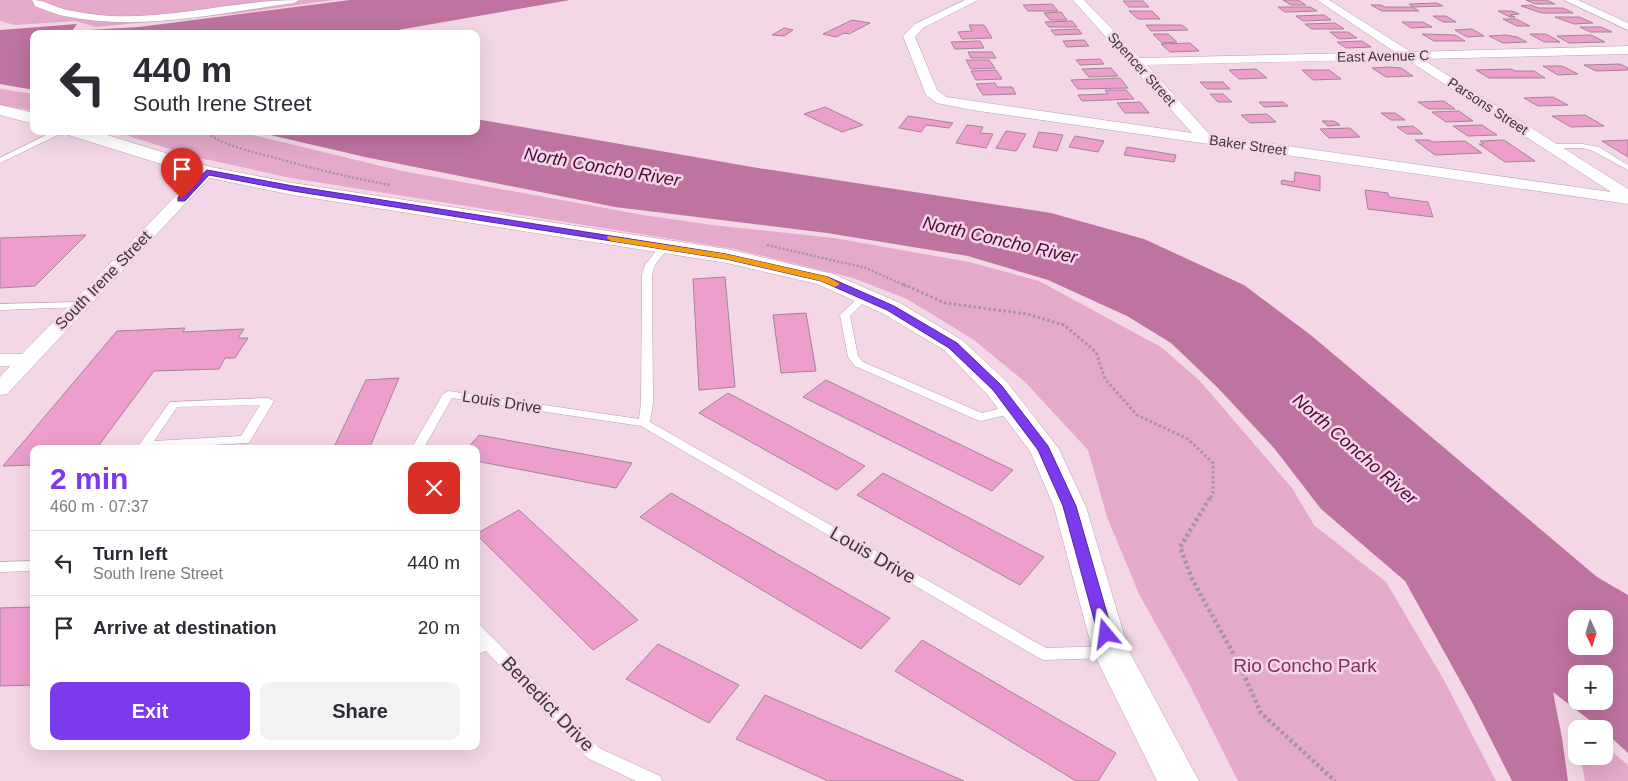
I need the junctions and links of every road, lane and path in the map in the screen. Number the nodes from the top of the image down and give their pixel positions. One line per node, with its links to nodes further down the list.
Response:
1 (37, 0): 2 (street)
2 (294, 0)
3 (973, 0): 15 (street, Baker Street)
4 (1078, 0): 10 (street, Spencer Street)
5 (1322, 0): 9 (street, Parsons Street)
6 (1569, 0): 7 (street)
7 (1628, 27)
8 (1628, 50): 9 (street, East Avenue C)
9 (1407, 55): 10 (street, East Avenue C); 16 (street, Parsons Street)
10 (1137, 62): 15 (street, Spencer Street)
11 (0, 110): 12 (street)
12 (30, 118)
13 (50, 135): 17 (lane)
14 (87, 135): 19 (street)
15 (1205, 139): 20 (street, Baker Street)
16 (1550, 146): 18 (lane); 20 (street, Parsons Street)
17 (0, 161)
18 (1628, 168)
19 (207, 172): 21 (street); 23 (street, South Irene Street)
20 (1628, 197)
21 (664, 246): 22 (street); 29 (lane)
22 (864, 297): 28 (street); 28 (lane)
23 (79, 305): 24 (lane); 26 (street, South Irene Street)
24 (0, 307)
25 (0, 360): 26 (street)
26 (27, 360): 27 (street, South Irene Street)
27 (0, 389)
28 (1014, 409): 36 (street)
29 (644, 423): 32 (lane, Louis Drive); 36 (lane, Louis Drive)
30 (144, 445): 31 (lane)
31 (172, 445)
32 (419, 445)
33 (30, 566): 34 (lane)
34 (0, 567)
35 (482, 646): 37 (lane, Benedict Drive)
36 (1111, 652): 38 (street)
37 (654, 781)
38 (1178, 781)

